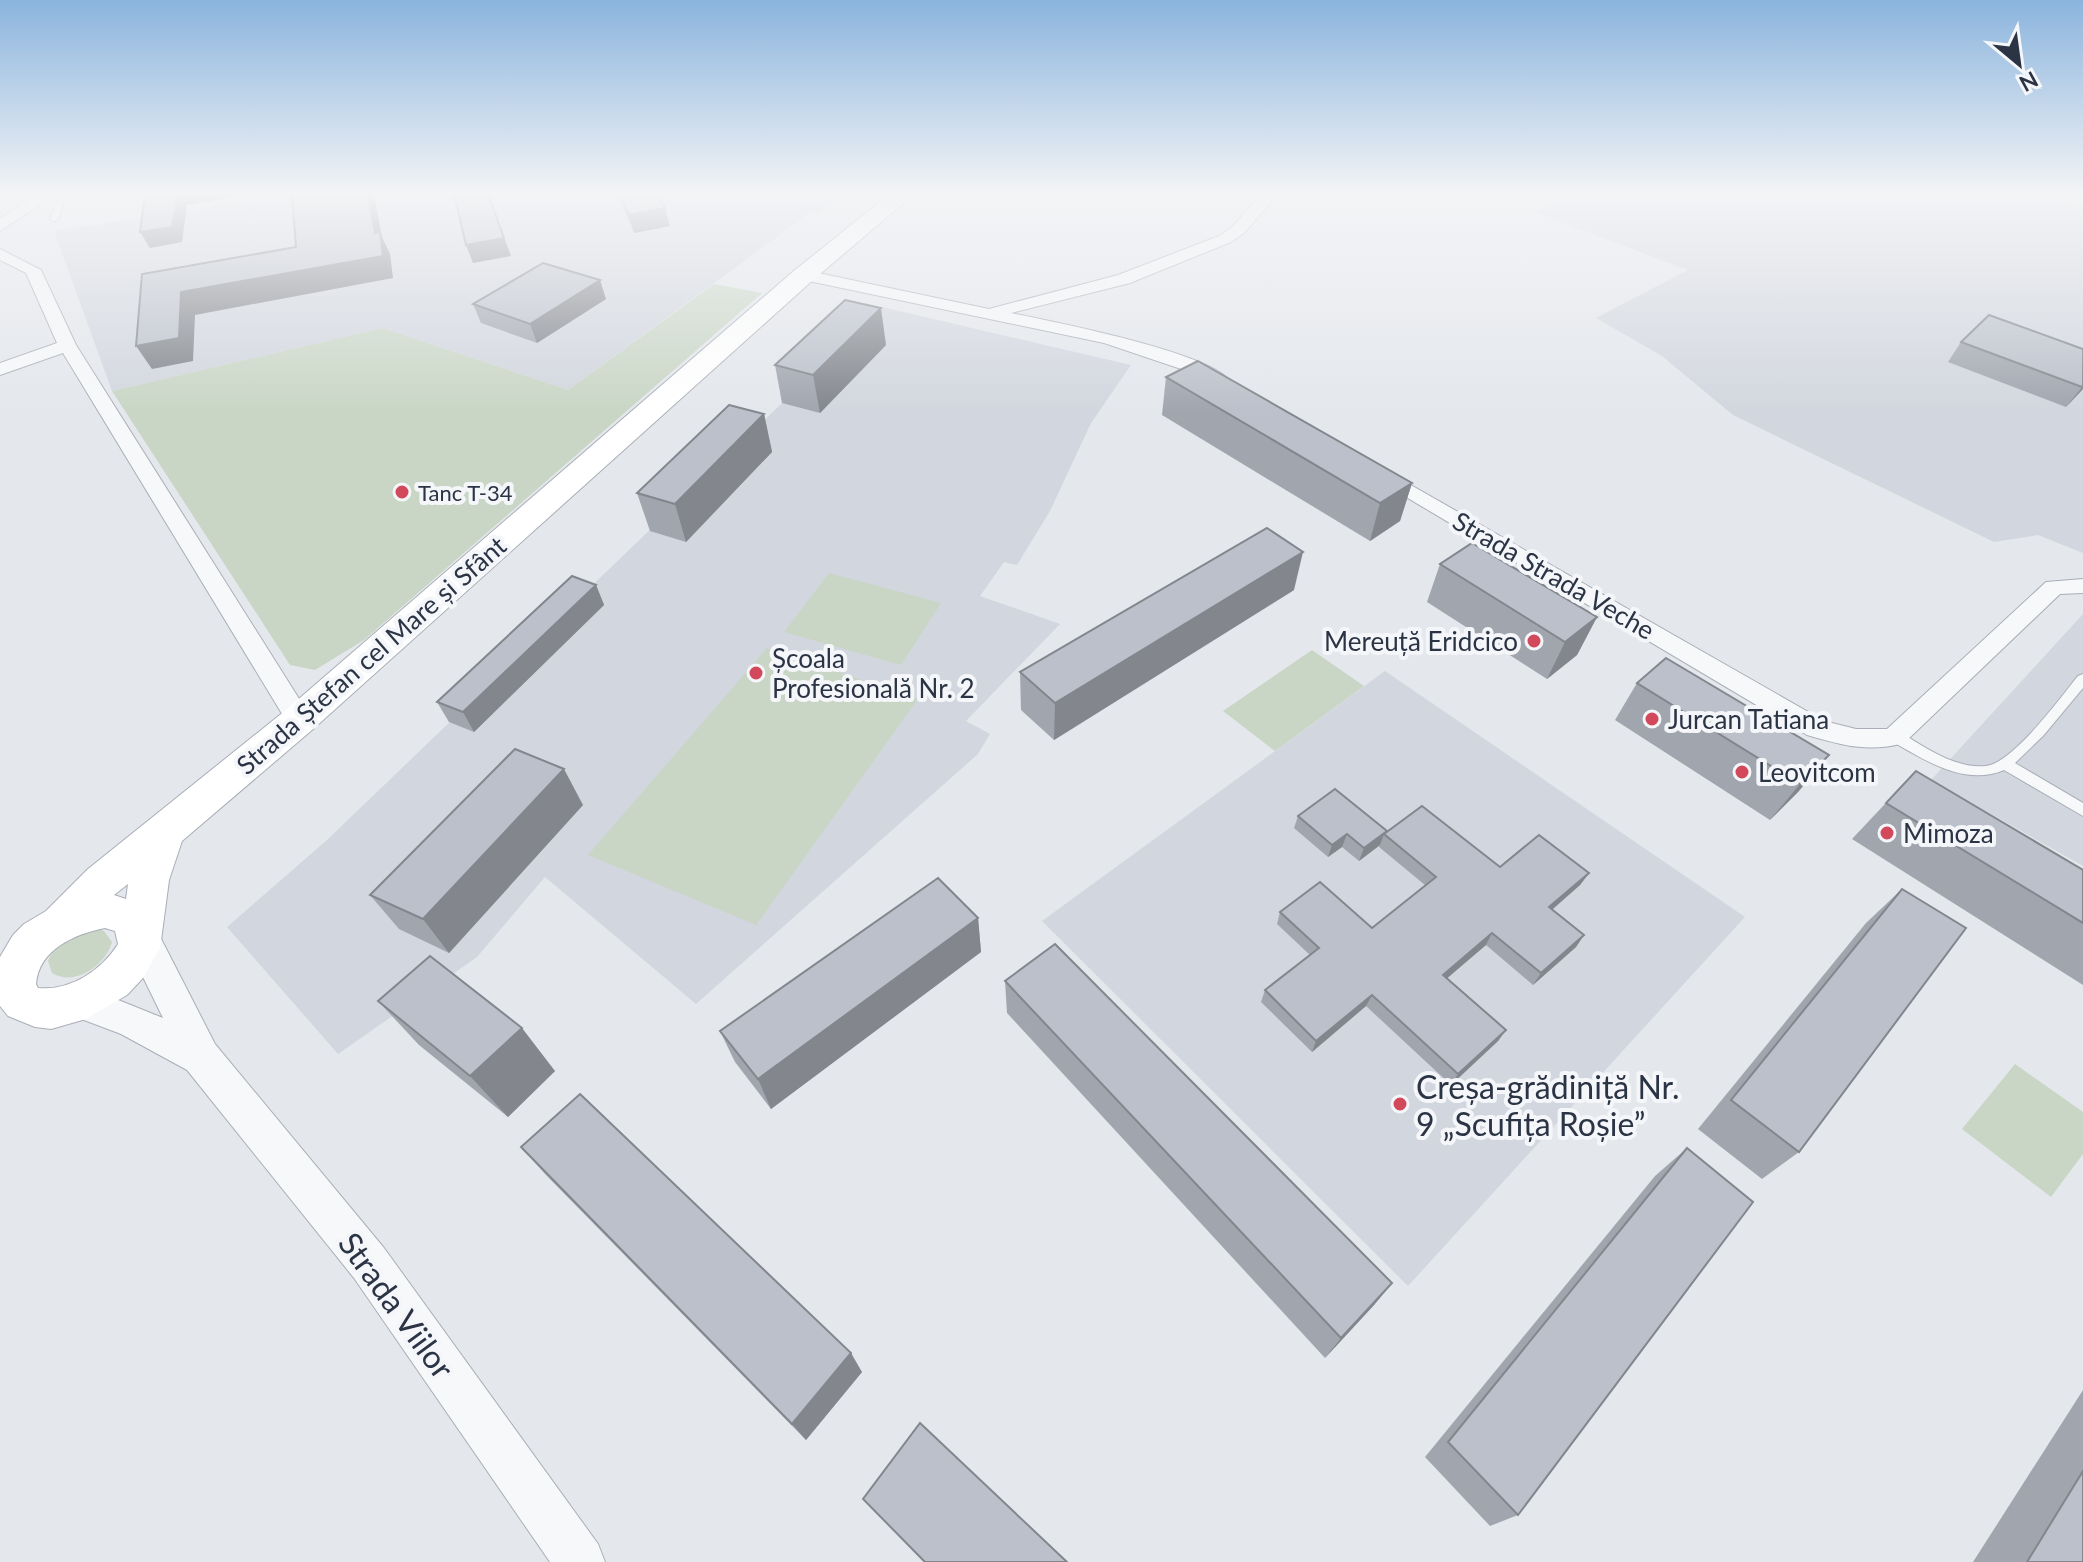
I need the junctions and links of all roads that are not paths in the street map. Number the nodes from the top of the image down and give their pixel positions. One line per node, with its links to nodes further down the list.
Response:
1 (27, 267): 6 (street)
2 (814, 267): 4 (main road, Strada Ștefan cel Mare și Sfânt)
3 (1155, 267): 5 (street)
4 (804, 275): 5 (street); 12 (main road, Strada Ștefan cel Mare și Sfânt)
5 (984, 313): 8 (street)
6 (67, 345): 7 (street); 12 (street)
7 (0, 369)
8 (1245, 394)
9 (1368, 466): 13 (street, Strada Strada Veche)
10 (2083, 586): 13 (street)
11 (2083, 679): 14 (lane)
12 (299, 720): 16 (main road, Strada Ștefan cel Mare și Sfânt)
13 (1895, 736): 14 (lane)
14 (2005, 764): 15 (lane)
15 (2083, 810)
16 (165, 832): 17 (main road, Strada Ștefan cel Mare și Sfânt); 18 (main road)
17 (61, 922): 18 (main road); 19 (main road)
18 (141, 936): 20 (main road); 22 (street)
19 (11, 963): 21 (main road)
20 (81, 1002): 21 (main road); 22 (street)
21 (17, 1015)
22 (201, 1057): 23 (street, Strada Viilor)
23 (580, 1562)

